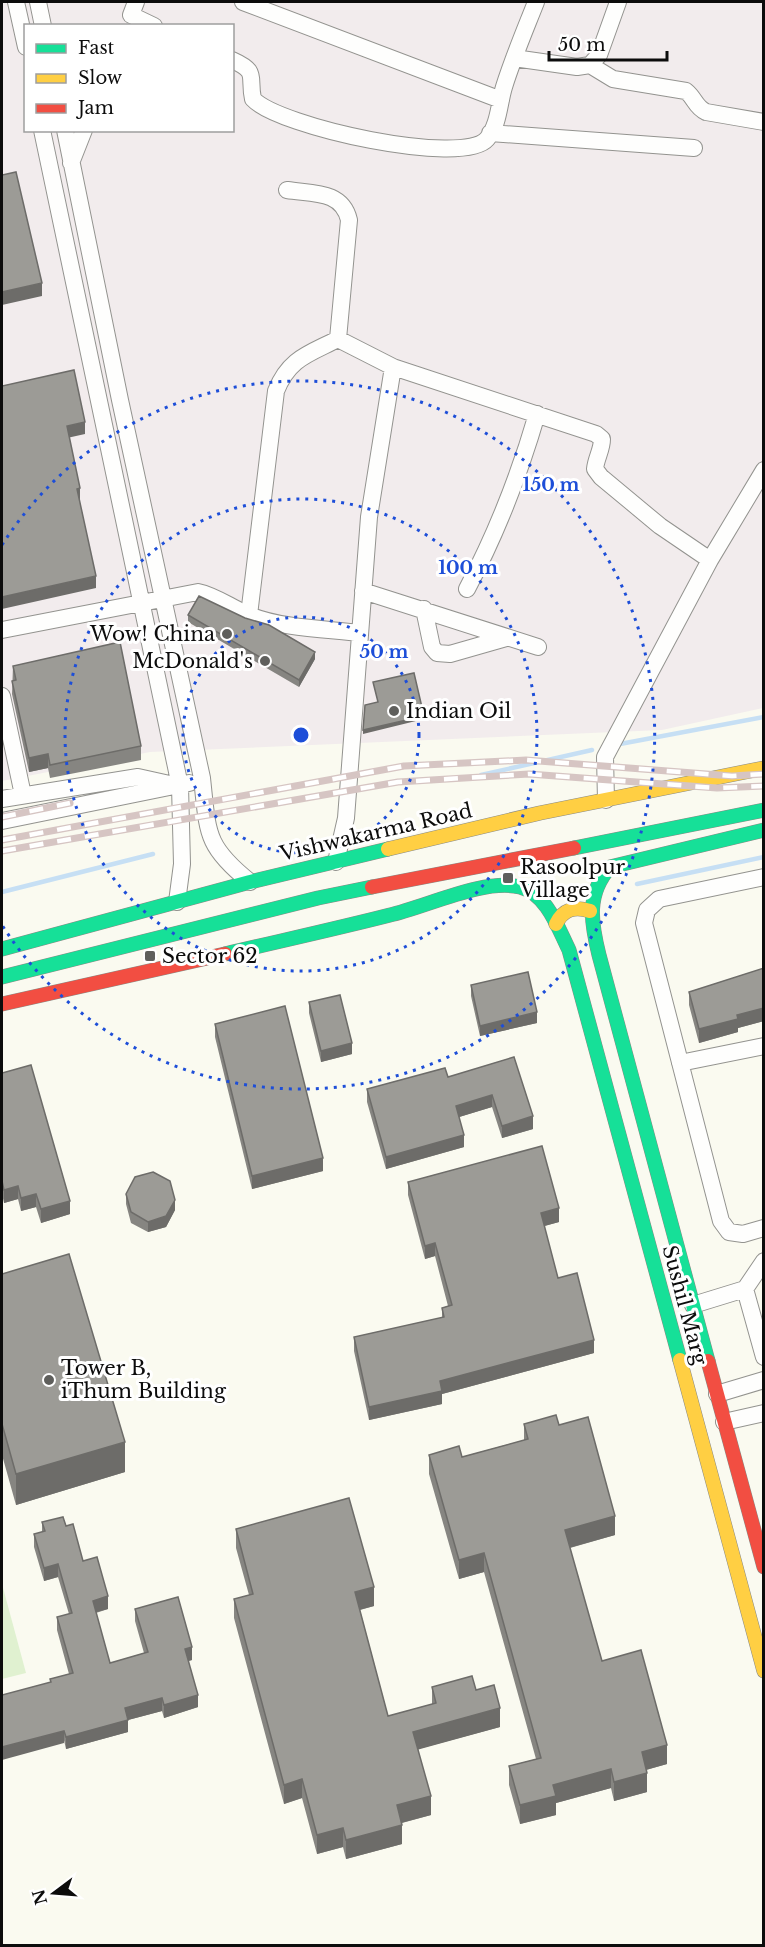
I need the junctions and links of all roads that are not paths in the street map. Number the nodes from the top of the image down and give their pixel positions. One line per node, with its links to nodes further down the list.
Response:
1 (16, 2): 9 (street)
2 (38, 2): 7 (street)
3 (243, 2): 13 (street)
4 (536, 2): 10 (street)
5 (618, 2): 12 (street)
6 (132, 14): 8 (street)
7 (43, 24)
8 (150, 24)
9 (24, 38)
10 (514, 58): 12 (street); 13 (street)
11 (234, 61): 18 (street)
12 (590, 65): 14 (street)
13 (501, 100): 18 (street)
14 (764, 122)
15 (42, 132): 21 (street)
16 (65, 132): 20 (street)
17 (83, 132): 20 (street)
18 (490, 133): 19 (street)
19 (694, 148)
20 (71, 163): 21 (street); 30 (street)
21 (50, 167): 31 (street)
22 (286, 190): 23 (street)
23 (339, 339): 24 (street); 33 (street)
24 (393, 367): 25 (street); 29 (street)
25 (537, 414): 27 (street); 28 (street)
26 (764, 470): 27 (street)
27 (710, 560): 44 (street)
28 (467, 589)
29 (363, 591): 32 (street); 35 (street)
30 (163, 598): 31 (street); 33 (street); 40 (street)
31 (142, 603): 34 (street); 41 (street)
32 (424, 609): 36 (street); 36 (street)
33 (249, 615): 35 (street)
34 (2, 630)
35 (360, 633): 48 (street)
36 (506, 638): 37 (street)
37 (538, 647)
38 (2, 696): 42 (street)
39 (764, 768): 44 (street, Vishwakarma Road)
40 (202, 778): 41 (street); 51 (street)
41 (180, 786): 42 (street); 46 (street); 53 (street)
42 (23, 795): 43 (street)
43 (2, 799)
44 (606, 800): 48 (street, Vishwakarma Road)
45 (764, 810): 49 (street)
46 (2, 821)
47 (764, 831): 55 (street)
48 (336, 862): 51 (street, Vishwakarma Road)
49 (476, 867): 52 (street, Sushil Marg); 54 (street)
50 (764, 877): 63 (street)
51 (250, 882): 53 (street, Vishwakarma Road)
52 (507, 885): 54 (street); 56 (street, Sushil Marg)
53 (177, 902): 57 (street, Vishwakarma Road)
54 (338, 911): 59 (street); 61 (street)
55 (590, 911): 56 (street); 67 (street, Sushil Marg)
56 (556, 924): 74 (street, Sushil Marg)
57 (5, 950)
58 (2, 965): 59 (street)
59 (18, 973): 60 (street)
60 (2, 977)
61 (2, 1004)
62 (764, 1046): 63 (street)
63 (680, 1063): 64 (street)
64 (764, 1228)
65 (764, 1261): 66 (street)
66 (745, 1289): 67 (street); 68 (street)
67 (693, 1305): 70 (street, Sushil Marg)
68 (764, 1357)
69 (764, 1380): 70 (street)
70 (717, 1394): 72 (street, Sushil Marg)
71 (764, 1413): 72 (street)
72 (724, 1422): 73 (street, Sushil Marg)
73 (764, 1567)
74 (764, 1671)

